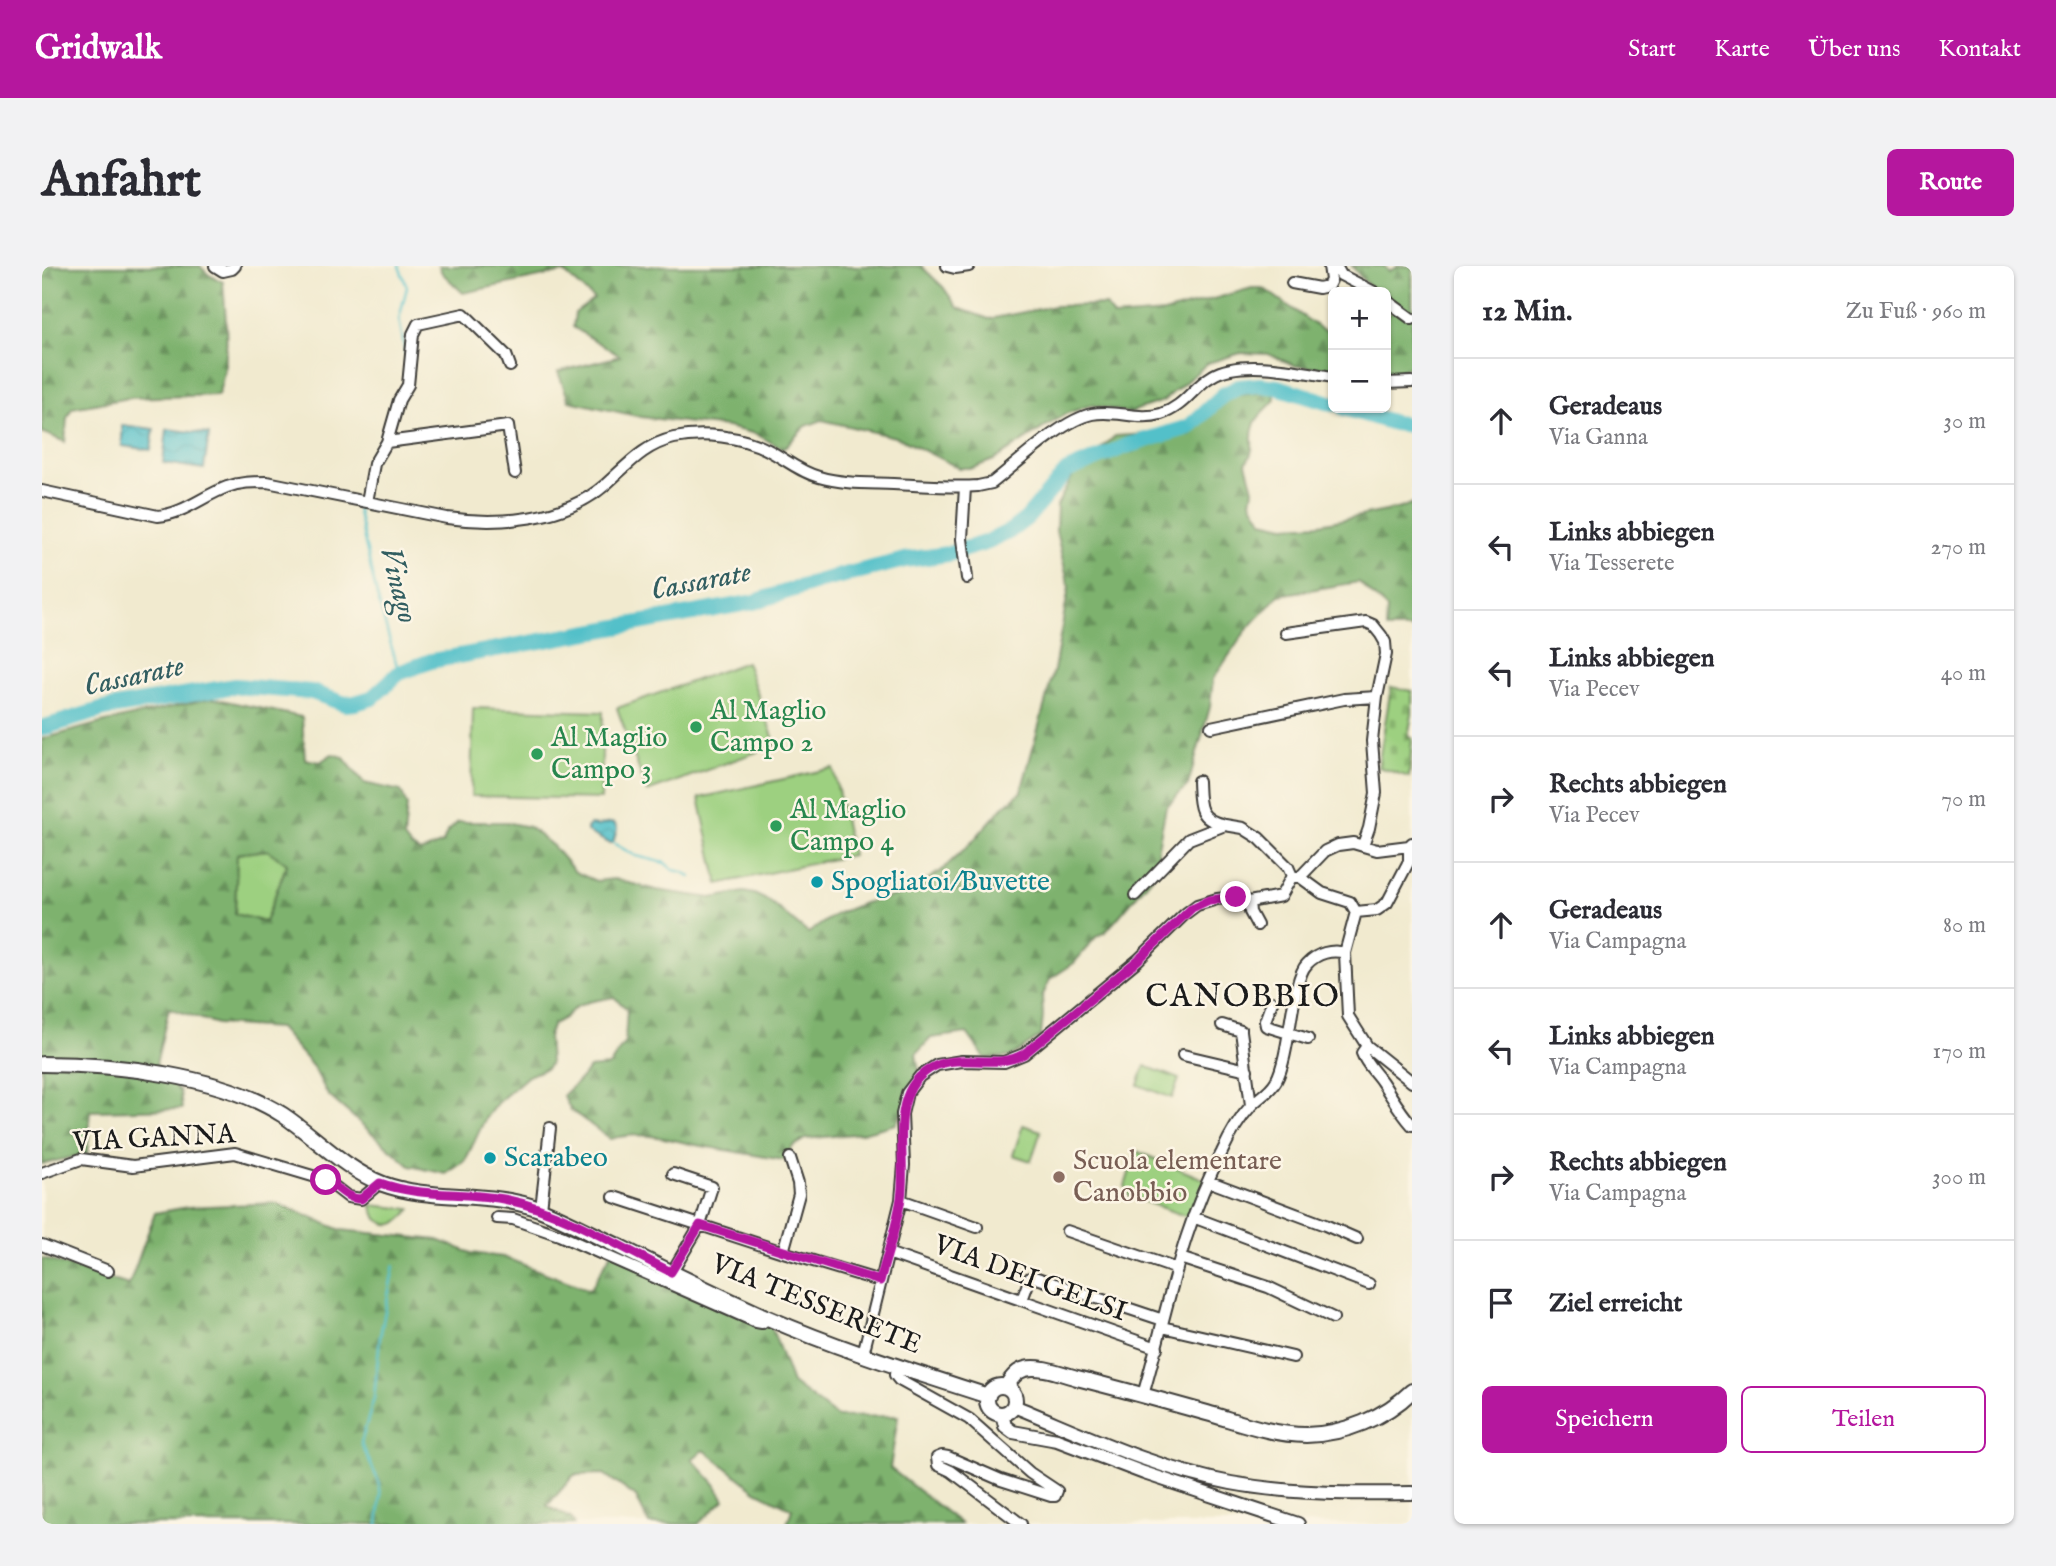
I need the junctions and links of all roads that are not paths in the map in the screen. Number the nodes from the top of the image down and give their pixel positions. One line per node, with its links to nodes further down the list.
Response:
1 (215, 266): 2 (street)
2 (235, 266)
3 (947, 266): 4 (street)
4 (969, 266)
5 (1329, 266): 7 (street)
6 (1336, 266): 8 (street)
7 (1292, 284)
8 (1364, 287)
9 (1391, 304): 10 (street)
10 (1412, 319)
11 (510, 366): 15 (street)
12 (1328, 376): 17 (street)
13 (1412, 382): 14 (street)
14 (1391, 383)
15 (387, 442): 16 (street); 19 (street)
16 (515, 473)
17 (965, 487): 19 (street); 20 (street)
18 (42, 491): 19 (street)
19 (363, 501)
20 (967, 578)
21 (1286, 633): 22 (street)
22 (1377, 697): 23 (street); 26 (street)
23 (1211, 727)
24 (1198, 781): 25 (street)
25 (1226, 824): 28 (street); 29 (street)
26 (1358, 844): 27 (street); 28 (street)
27 (1410, 844): 31 (street)
28 (1296, 877): 30 (street); 31 (street)
29 (1135, 895)
30 (1249, 902): 32 (street); 52 (street)
31 (1356, 912): 33 (street)
32 (1257, 925)
33 (1345, 951): 36 (street); 38 (street)
34 (1272, 1002): 36 (street)
35 (1222, 1025): 41 (street)
36 (1289, 1033): 37 (street); 43 (street)
37 (1308, 1039)
38 (1367, 1046): 42 (street); 44 (street)
39 (1183, 1055): 41 (street)
40 (42, 1064): 50 (main road, VIA TESSERETE)
41 (1247, 1070): 43 (street)
42 (1412, 1082)
43 (1251, 1105): 49 (street)
44 (1412, 1125)
45 (550, 1128): 53 (street)
46 (790, 1158): 61 (street)
47 (42, 1172): 50 (street, VIA GANNA)
48 (673, 1174): 56 (street)
49 (1208, 1181): 54 (street); 59 (street)
50 (380, 1183): 53 (main road, VIA TESSERETE)
51 (614, 1197): 56 (street)
52 (901, 1200): 57 (street); 62 (street)
53 (541, 1209): 66 (main road, VIA TESSERETE)
54 (1193, 1217): 63 (street); 68 (street)
55 (496, 1218): 70 (street)
56 (700, 1225): 61 (street); 66 (street)
57 (977, 1227)
58 (1067, 1231): 64 (street)
59 (1357, 1239)
60 (42, 1245): 65 (street)
61 (783, 1252): 67 (street)
62 (888, 1253): 67 (street); 69 (street, VIA DEI GELSI)
63 (1180, 1258): 64 (street); 71 (street)
64 (1177, 1269): 72 (street)
65 (108, 1271)
66 (671, 1272): 70 (main road, VIA TESSERETE)
67 (880, 1281): 74 (street)
68 (1369, 1284)
69 (1022, 1300): 72 (street); 73 (street, VIA DEI GELSI)
70 (768, 1318): 74 (main road, VIA TESSERETE)
71 (1333, 1318)
72 (1162, 1323): 73 (street); 75 (street)
73 (1157, 1348): 79 (street)
74 (863, 1354): 76 (main road, VIA TESSERETE)
75 (1293, 1357)
76 (896, 1365): 80 (main road, VIA TESSERETE); 83 (street)
77 (1006, 1387): 79 (main road); 80 (main road); 81 (main road)
78 (1412, 1391): 79 (main road)
79 (1143, 1395)
80 (988, 1396): 81 (main road)
81 (1008, 1410): 82 (street); 84 (street)
82 (1412, 1493)
83 (1021, 1524)
84 (1298, 1524)

